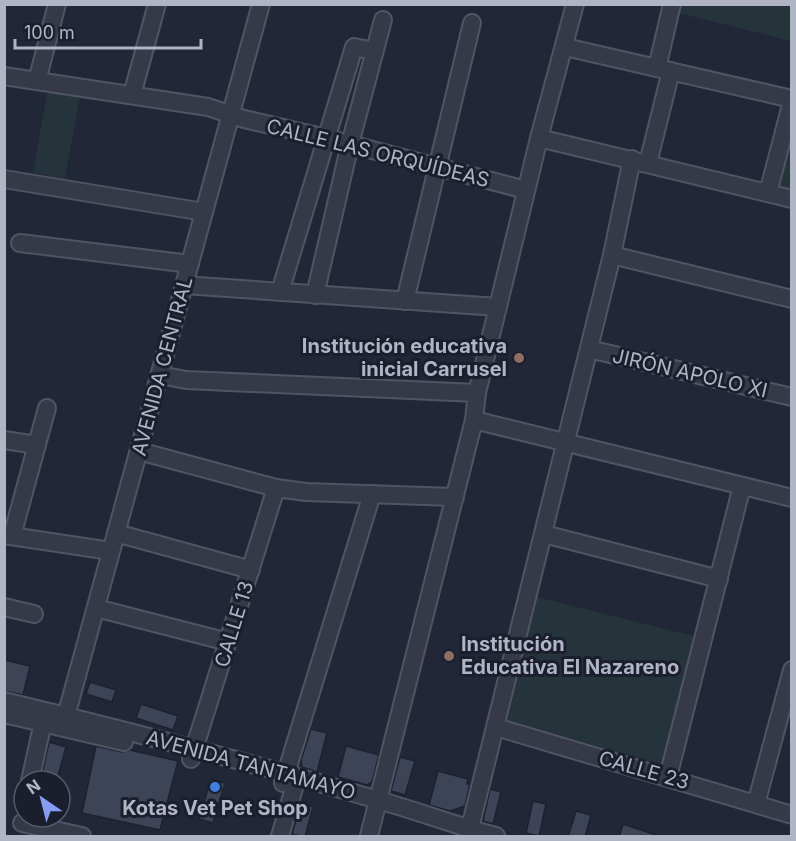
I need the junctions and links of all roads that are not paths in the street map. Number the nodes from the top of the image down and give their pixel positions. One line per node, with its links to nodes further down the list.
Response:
1 (57, 4): 12 (street)
2 (157, 4): 13 (street)
3 (261, 4): 15 (street, AVENIDA CENTRAL)
4 (575, 4): 8 (street)
5 (672, 4): 10 (street)
6 (383, 20): 9 (street)
7 (472, 23): 20 (street)
8 (565, 47): 10 (street); 17 (street)
9 (374, 51): 16 (street); 18 (street)
10 (664, 70): 14 (street); 19 (street)
11 (4, 76): 12 (street, CALLE LAS ORQUÍDEAS)
12 (37, 81): 13 (street, CALLE LAS ORQUÍDEAS)
13 (132, 95): 15 (street, CALLE LAS ORQUÍDEAS)
14 (792, 100): 23 (street)
15 (231, 114): 16 (street, CALLE LAS ORQUÍDEAS); 25 (street, AVENIDA CENTRAL)
16 (326, 138): 18 (street, CALLE LAS ORQUÍDEAS); 30 (street)
17 (539, 138): 19 (street); 22 (street)
18 (350, 144): 20 (street, CALLE LAS ORQUÍDEAS); 31 (street)
19 (640, 161): 23 (street); 27 (street)
20 (438, 168): 22 (street, CALLE LAS ORQUÍDEAS); 33 (street)
21 (4, 178): 25 (street)
22 (526, 190): 34 (street)
23 (768, 193): 24 (street)
24 (792, 198)
25 (204, 212): 28 (street, AVENIDA CENTRAL)
26 (20, 243): 28 (street)
27 (612, 255): 32 (street); 35 (street)
28 (190, 264): 29 (street, AVENIDA CENTRAL)
29 (184, 285): 30 (street); 36 (street, AVENIDA CENTRAL)
30 (280, 292): 31 (street)
31 (315, 295): 33 (street)
32 (792, 299)
33 (405, 301): 34 (street)
34 (498, 308): 37 (street)
35 (589, 349): 38 (street, JIRÓN APOLO XI); 42 (street)
36 (160, 375): 37 (street); 44 (street, AVENIDA CENTRAL)
37 (477, 393): 40 (street)
38 (792, 397)
39 (46, 408): 43 (street)
40 (474, 420): 42 (street); 48 (street)
41 (4, 440): 43 (street)
42 (566, 442): 45 (street); 51 (street)
43 (37, 445): 52 (street)
44 (139, 451): 46 (street); 50 (street, AVENIDA CENTRAL)
45 (742, 486): 49 (street); 55 (street)
46 (276, 488): 47 (street); 54 (street, CALLE 13)
47 (372, 494): 48 (street); 69 (street)
48 (455, 497): 71 (street)
49 (792, 498)
50 (116, 533): 53 (street, AVENIDA CENTRAL); 54 (street)
51 (544, 534): 55 (street); 65 (street)
52 (8, 536): 53 (street)
53 (111, 551): 57 (street, AVENIDA CENTRAL)
54 (251, 570): 59 (street, CALLE 13)
55 (719, 579): 68 (street)
56 (4, 607): 58 (street)
57 (96, 608): 59 (street); 63 (street, AVENIDA CENTRAL)
58 (34, 614)
59 (228, 642): 66 (street, CALLE 13)
60 (792, 670): 70 (street)
61 (4, 701): 63 (street, AVENIDA TANTAMAYO)
62 (4, 714): 64 (street, AVENIDA TANTAMAYO)
63 (65, 721): 64 (street, AVENIDA TANTAMAYO); 66 (street, AVENIDA TANTAMAYO)
64 (43, 722): 67 (street)
65 (496, 727): 68 (street, CALLE 23); 74 (street)
66 (193, 754): 69 (street, AVENIDA TANTAMAYO)
67 (33, 769)
68 (668, 777): 70 (street, CALLE 23)
69 (290, 780): 71 (street, AVENIDA TANTAMAYO); 76 (street)
70 (756, 804): 72 (street, CALLE 23)
71 (378, 805): 74 (street, AVENIDA TANTAMAYO); 77 (street)
72 (792, 815)
73 (44, 829): 75 (street)
74 (466, 834): 78 (street, AVENIDA TANTAMAYO)
75 (82, 837)
76 (280, 837)
77 (369, 837)
78 (496, 837)

